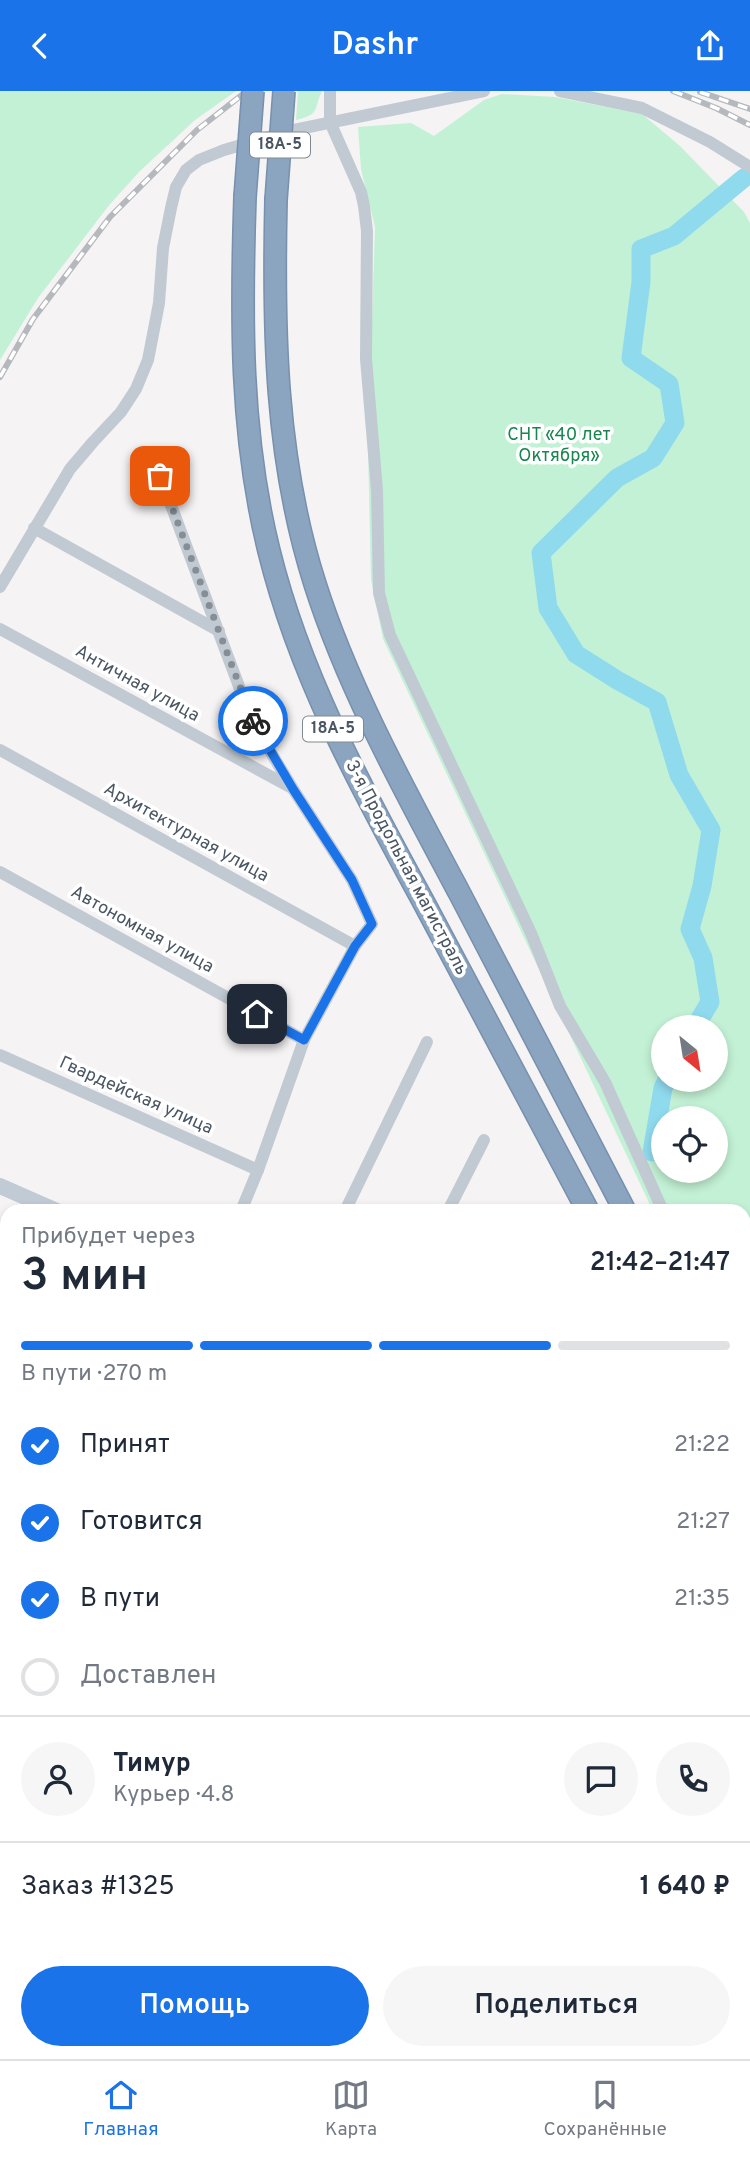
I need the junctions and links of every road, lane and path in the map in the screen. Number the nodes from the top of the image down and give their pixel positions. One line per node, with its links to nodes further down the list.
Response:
1 (253, 91): 27 (highway, 3-я Продольная магистраль / 18А-5, bridge)
2 (284, 91): 28 (highway, 3-я Продольная магистраль / 18А-5, bridge)
3 (330, 91): 6 (street)
4 (484, 91): 6 (street)
5 (560, 91): 7 (street)
6 (330, 122): 9 (street); 29 (street)
7 (750, 167)
8 (160, 476): 12 (street)
9 (34, 528): 10 (street); 12 (street)
10 (0, 587)
11 (0, 629): 14 (street, Античная улица)
12 (219, 631): 14 (street)
13 (0, 750): 16 (street, Архитектурная улица)
14 (293, 789): 16 (street)
15 (0, 871): 17 (street, Автономная улица)
16 (355, 946): 17 (street)
17 (304, 1040): 21 (street)
18 (427, 1041): 25 (street)
19 (0, 1055): 21 (street, Гвардейская улица)
20 (484, 1140): 26 (street)
21 (258, 1170): 24 (street)
22 (0, 1186): 23 (main road)
23 (39, 1204)
24 (244, 1204)
25 (348, 1204)
26 (452, 1204)
27 (584, 1204)
28 (621, 1204)
29 (660, 1204)

